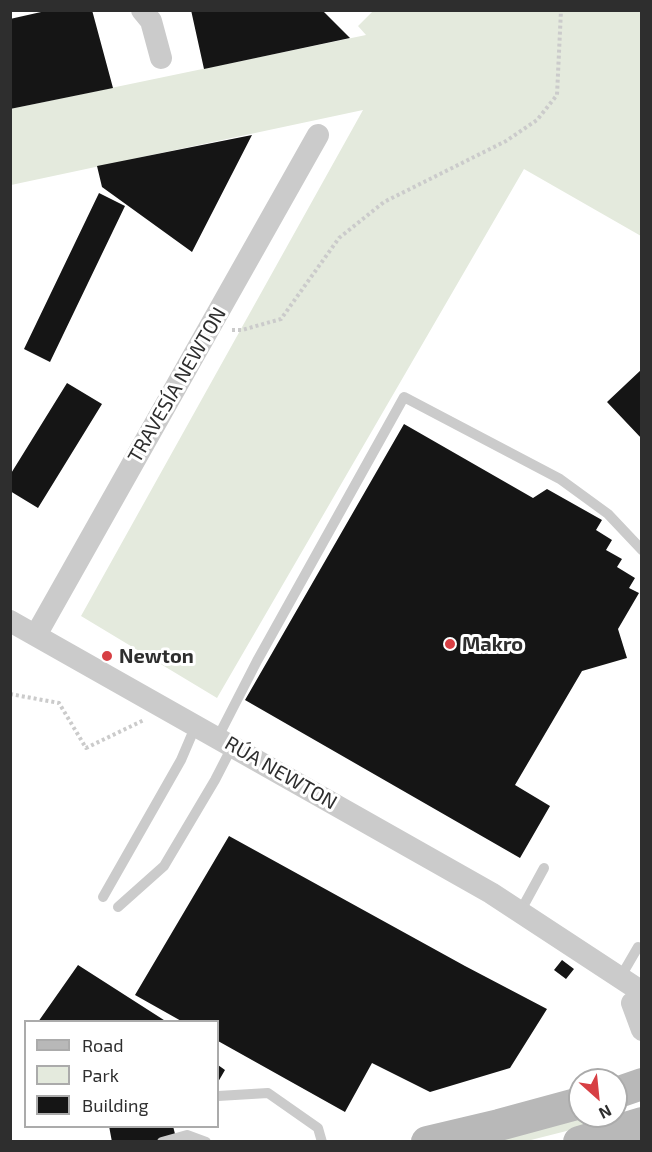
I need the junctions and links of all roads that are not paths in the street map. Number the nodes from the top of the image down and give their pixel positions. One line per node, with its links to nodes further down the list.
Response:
1 (142, 10): 2 (street)
2 (161, 58)
3 (318, 135): 6 (street, TRAVESÍA NEWTON)
4 (642, 550): 8 (lane)
5 (10, 621): 6 (street, RÚA NEWTON)
6 (36, 635): 7 (street, RÚA NEWTON)
7 (196, 725): 8 (street, RÚA NEWTON); 10 (lane)
8 (225, 741): 11 (lane); 12 (street, RÚA NEWTON)
9 (544, 868): 12 (lane)
10 (103, 897)
11 (118, 907)
12 (520, 912): 13 (street, RÚA NEWTON)
13 (548, 932): 15 (street, RÚA NEWTON); 16 (street, RÚA NEWTON)
14 (638, 947): 15 (lane)
15 (620, 978): 16 (street, RÚA NEWTON)
16 (638, 1002): 17 (street, RÚA NEWTON)
17 (642, 1030)
18 (219, 1096): 23 (lane)
19 (568, 1106): 24 (main road)
20 (642, 1124): 25 (main road)
21 (162, 1142): 22 (lane)
22 (206, 1142)
23 (321, 1142)
24 (427, 1142)
25 (579, 1142)

